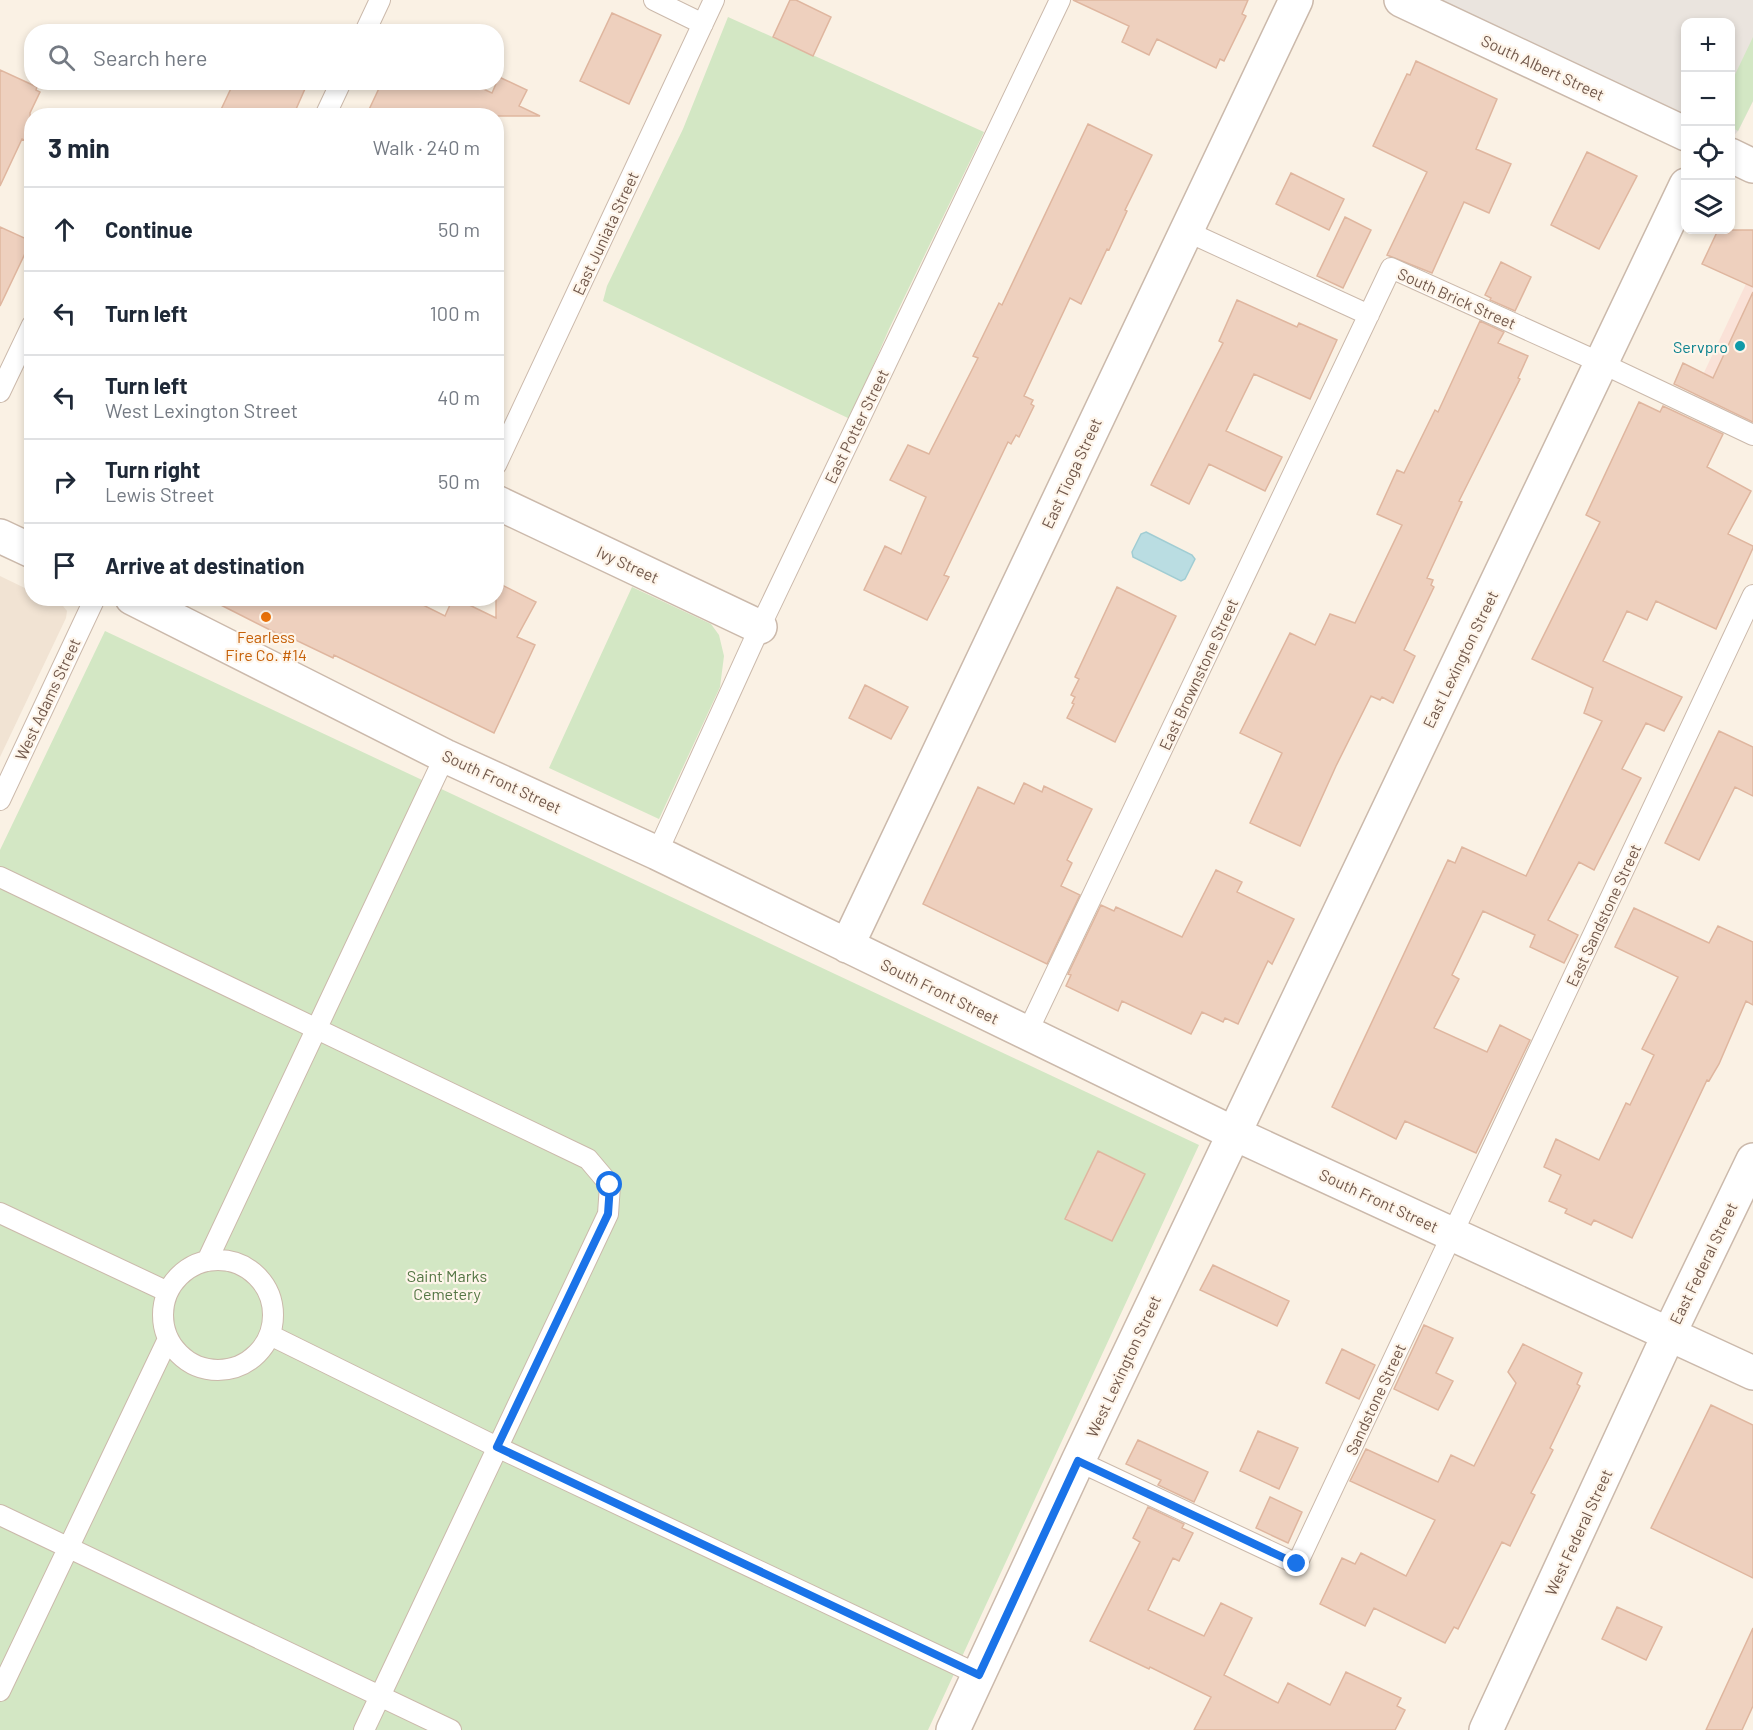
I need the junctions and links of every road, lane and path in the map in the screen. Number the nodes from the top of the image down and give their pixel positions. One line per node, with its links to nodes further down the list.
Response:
1 (380, 0): 7 (lane)
2 (654, 0): 8 (lane)
3 (714, 0): 8 (lane, East Juniata Street)
4 (1060, 0): 28 (lane, East Potter Street)
5 (1296, 0): 15 (street, East Tioga Street)
6 (1401, 0): 11 (street, South Albert Street)
7 (369, 24)
8 (703, 24): 21 (lane, East Juniata Street)
9 (337, 90): 10 (lane)
10 (329, 108)
11 (1681, 132)
12 (1735, 157): 13 (street)
13 (1753, 166)
14 (1681, 195): 18 (street, East Lexington Street)
15 (1186, 231): 16 (lane); 33 (street, East Tioga Street)
16 (1369, 315): 18 (lane, South Brick Street); 35 (lane, East Brownstone Street)
17 (24, 342): 19 (lane)
18 (1601, 363): 20 (lane, South Brick Street); 36 (street, East Lexington Street)
19 (0, 392)
20 (1753, 435)
21 (504, 448)
22 (504, 506): 28 (street, Ivy Street)
23 (0, 536): 24 (street)
24 (24, 547)
25 (1753, 595): 39 (lane, East Sandstone Street)
26 (90, 606): 30 (lane, West Adams Street)
27 (148, 606): 29 (street, South Front Street)
28 (760, 627): 31 (lane, East Potter Street)
29 (445, 756): 31 (street, South Front Street); 34 (lane)
30 (0, 800)
31 (657, 853): 33 (street, South Front Street)
32 (0, 877): 34 (lane)
33 (848, 946): 35 (street, South Front Street)
34 (317, 1030): 40 (lane); 46 (lane)
35 (1027, 1033): 36 (street, South Front Street)
36 (1233, 1133): 39 (street, South Front Street); 47 (street, West Lexington Street)
37 (1753, 1160): 42 (street, East Federal Street)
38 (0, 1213): 41 (lane)
39 (1453, 1234): 42 (street, South Front Street); 47 (lane, Sandstone Street)
40 (207, 1261): 41 (lane); 43 (lane)
41 (168, 1292): 44 (lane)
42 (1669, 1334): 45 (street, South Front Street); 56 (street, West Federal Street)
43 (270, 1335): 44 (lane); 46 (lane)
44 (168, 1339): 49 (lane)
45 (1753, 1373)
46 (497, 1447): 50 (lane); 52 (lane)
47 (1078, 1461): 50 (street, West Lexington Street)
48 (0, 1515): 49 (lane)
49 (69, 1548): 51 (lane); 52 (lane)
50 (979, 1675): 55 (street, West Lexington Street)
51 (0, 1692)
52 (380, 1696): 53 (lane); 54 (lane)
53 (364, 1730)
54 (451, 1730)
55 (953, 1730)
56 (1486, 1730)

